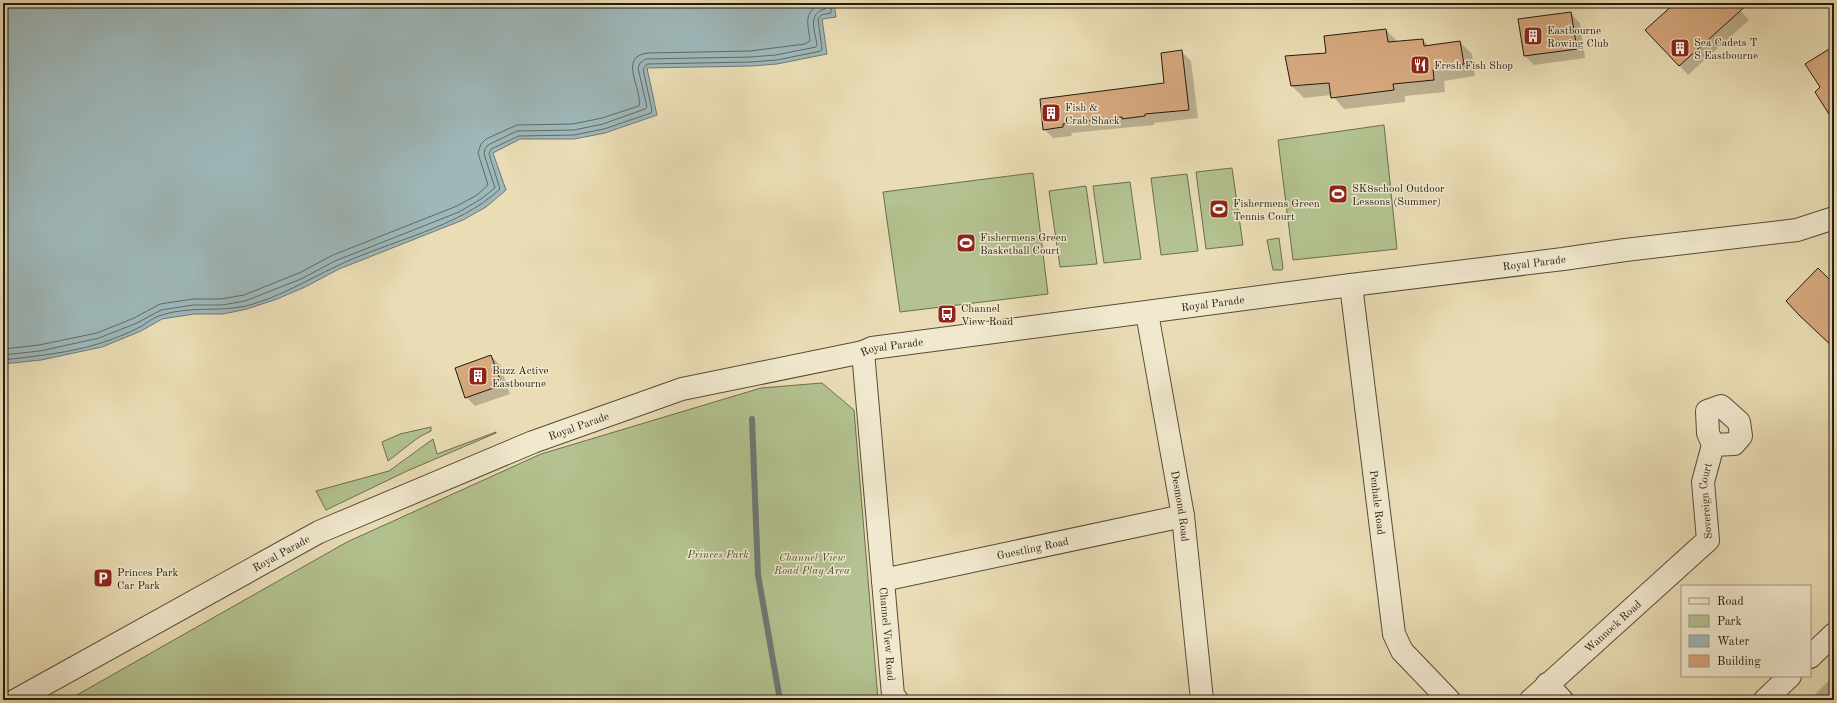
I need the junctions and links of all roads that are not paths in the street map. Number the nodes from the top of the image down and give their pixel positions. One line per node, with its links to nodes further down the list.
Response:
1 (1831, 224): 2 (street, Royal Parade)
2 (1351, 285): 3 (street, Royal Parade); 16 (street, Penhale Road)
3 (1147, 313): 4 (street, Royal Parade); 6 (street, Desmond Road)
4 (862, 352): 8 (street, Channel View Road); 13 (street, Royal Parade)
5 (1713, 445): 7 (street, Sovereign Court)
6 (1183, 516): 8 (street, Guestling Road); 15 (street, Desmond Road)
7 (1694, 552): 12 (street, Wannock Road)
8 (883, 580): 14 (street, Channel View Road)
9 (1834, 634): 10 (street)
10 (1811, 656)
11 (1789, 677): 19 (street)
12 (1547, 684): 17 (street, Wannock Road); 18 (street)
13 (16, 700)
14 (897, 700)
15 (1202, 700)
16 (1449, 700)
17 (1531, 700)
18 (1562, 700)
19 (1765, 700)

